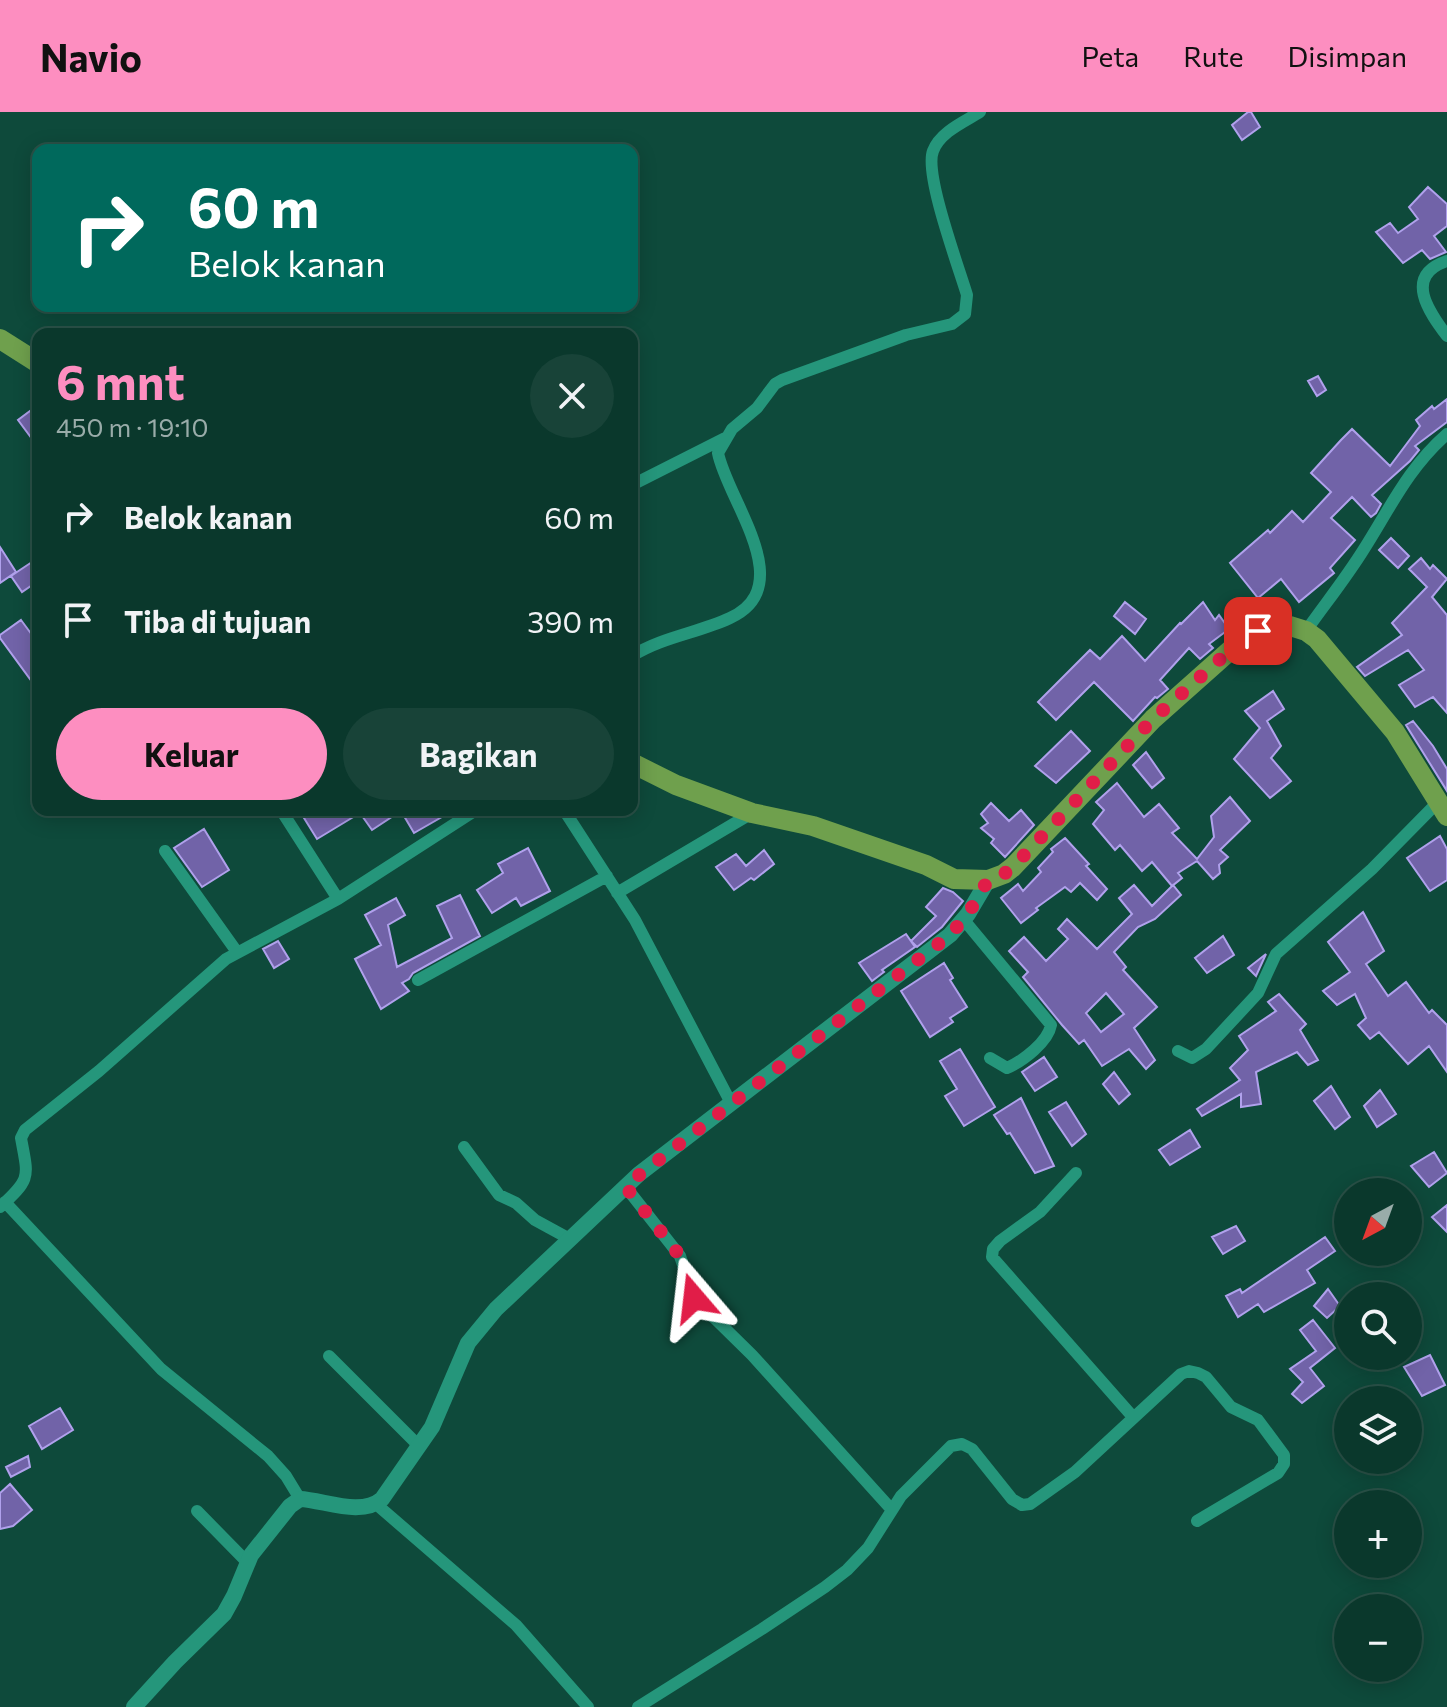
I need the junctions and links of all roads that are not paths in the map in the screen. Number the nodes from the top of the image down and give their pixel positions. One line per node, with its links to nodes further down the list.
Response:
1 (980, 112): 7 (street)
2 (1447, 261): 3 (street)
3 (1447, 336)
4 (0, 339): 5 (main road)
5 (32, 359)
6 (1447, 434): 9 (street)
7 (725, 438): 8 (street); 10 (street)
8 (638, 482)
9 (1306, 631): 12 (main road); 19 (main road)
10 (638, 653)
11 (638, 766): 13 (main road)
12 (1443, 809): 25 (street)
13 (752, 813): 19 (main road); 20 (street)
14 (285, 816): 21 (street)
15 (467, 816): 21 (street)
16 (568, 816): 18 (street)
17 (165, 851): 23 (street)
18 (607, 876): 20 (street); 24 (street)
19 (988, 880): 22 (street)
20 (617, 893): 27 (street)
21 (338, 899): 23 (street)
22 (964, 920): 26 (street); 27 (street)
23 (237, 952): 31 (street)
24 (418, 980)
25 (1178, 1051)
26 (990, 1058)
27 (731, 1103): 30 (street)
28 (464, 1147): 32 (street)
29 (1076, 1173): 34 (street)
30 (625, 1186): 32 (street); 38 (street)
31 (2, 1204): 36 (street)
32 (568, 1238): 35 (street)
33 (329, 1356): 35 (street)
34 (1133, 1417): 38 (street); 40 (street)
35 (419, 1446): 37 (street)
36 (300, 1499): 37 (street); 41 (street)
37 (376, 1504): 43 (street)
38 (892, 1510): 44 (street)
39 (197, 1511): 41 (street)
40 (1197, 1521)
41 (247, 1562): 42 (street)
42 (134, 1707)
43 (588, 1707)
44 (638, 1707)

